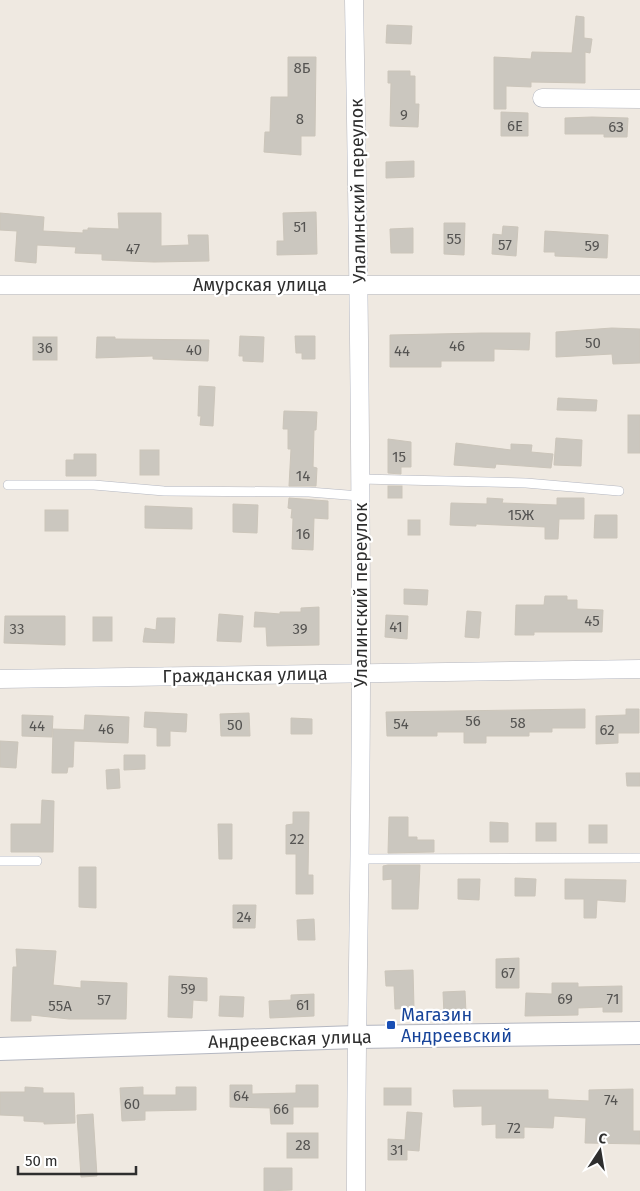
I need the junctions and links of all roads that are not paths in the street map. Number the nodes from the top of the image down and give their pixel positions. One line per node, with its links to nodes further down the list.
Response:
1 (354, 0): 4 (street, Улалинский переулок)
2 (542, 98): 3 (street)
3 (640, 99)
4 (359, 284): 5 (street, Амурская улица); 6 (street, Амурская улица); 8 (street, Улалинский переулок)
5 (0, 285)
6 (640, 285)
7 (8, 485): 8 (lane)
8 (360, 488): 9 (lane); 11 (street, Улалинский переулок)
9 (619, 491)
10 (640, 669): 11 (street, Гражданская улица)
11 (361, 673): 12 (street, Гражданская улица); 14 (street, Улалинский переулок)
12 (0, 678)
13 (640, 858): 14 (lane)
14 (358, 859): 18 (street, Улалинский переулок)
15 (0, 861): 16 (lane)
16 (37, 861)
17 (640, 1033): 18 (street, Андреевская улица)
18 (356, 1037): 19 (street, Андреевская улица); 20 (street, Улалинский переулок)
19 (0, 1049)
20 (356, 1191)

